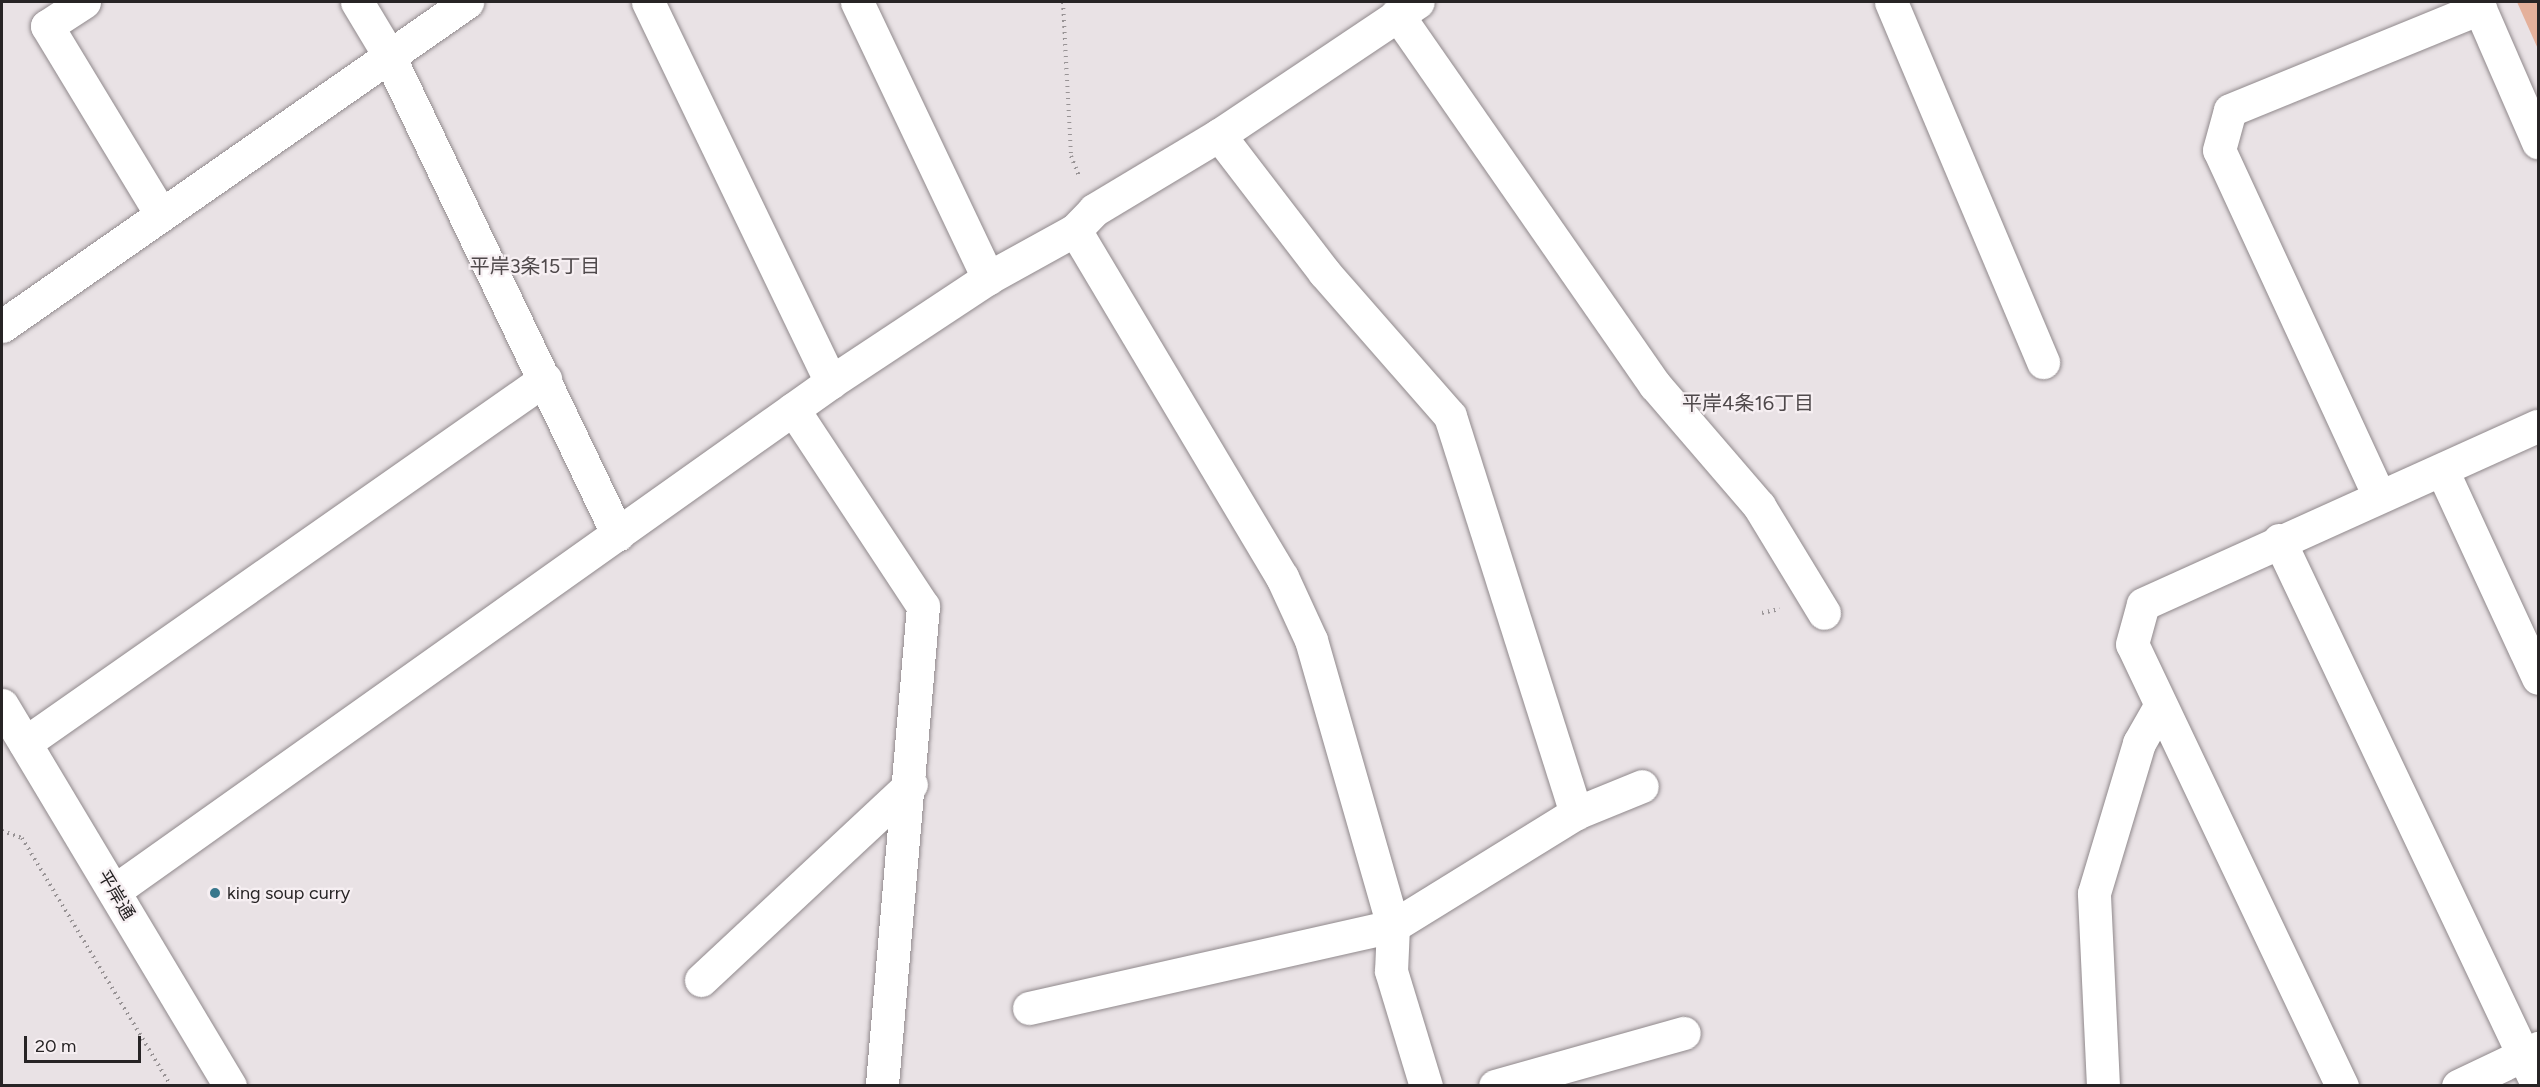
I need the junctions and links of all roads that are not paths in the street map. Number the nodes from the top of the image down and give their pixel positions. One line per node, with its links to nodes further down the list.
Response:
1 (84, 2): 12 (street)
2 (357, 2): 9 (street)
3 (467, 2): 9 (street)
4 (648, 2): 18 (street)
5 (856, 2): 14 (street)
6 (1891, 2): 16 (street)
7 (2479, 5): 11 (street); 22 (street)
8 (1407, 8): 10 (street); 25 (street)
9 (387, 52): 12 (street); 17 (street)
10 (1219, 135): 13 (street); 32 (street)
11 (2538, 142)
12 (161, 214): 15 (street)
13 (1085, 220): 14 (street); 34 (street)
14 (988, 278): 18 (street)
15 (2, 326)
16 (2043, 362)
17 (545, 379): 23 (street); 29 (street)
18 (831, 382): 19 (street)
19 (793, 409): 23 (street); 30 (street)
20 (2538, 426): 21 (street)
21 (2442, 470): 22 (street); 26 (street)
22 (2379, 496): 24 (street)
23 (618, 535): 33 (street)
24 (2279, 540): 28 (street); 38 (street)
25 (1824, 614)
26 (2538, 678)
27 (2, 705): 29 (street, 平岸通)
28 (2160, 706): 43 (street); 44 (street)
29 (25, 743): 33 (street, 平岸通)
30 (911, 784): 35 (street); 40 (street)
31 (1642, 786): 32 (street)
32 (1576, 813): 34 (street)
33 (114, 891): 39 (street, 平岸通)
34 (1393, 926): 36 (street); 41 (street)
35 (701, 980)
36 (1029, 1008)
37 (1684, 1033): 42 (street)
38 (2531, 1051): 45 (street); 46 (street)
39 (230, 1086)
40 (882, 1086)
41 (1426, 1086)
42 (1495, 1086)
43 (2103, 1086)
44 (2342, 1086)
45 (2458, 1086)
46 (2538, 1086)

